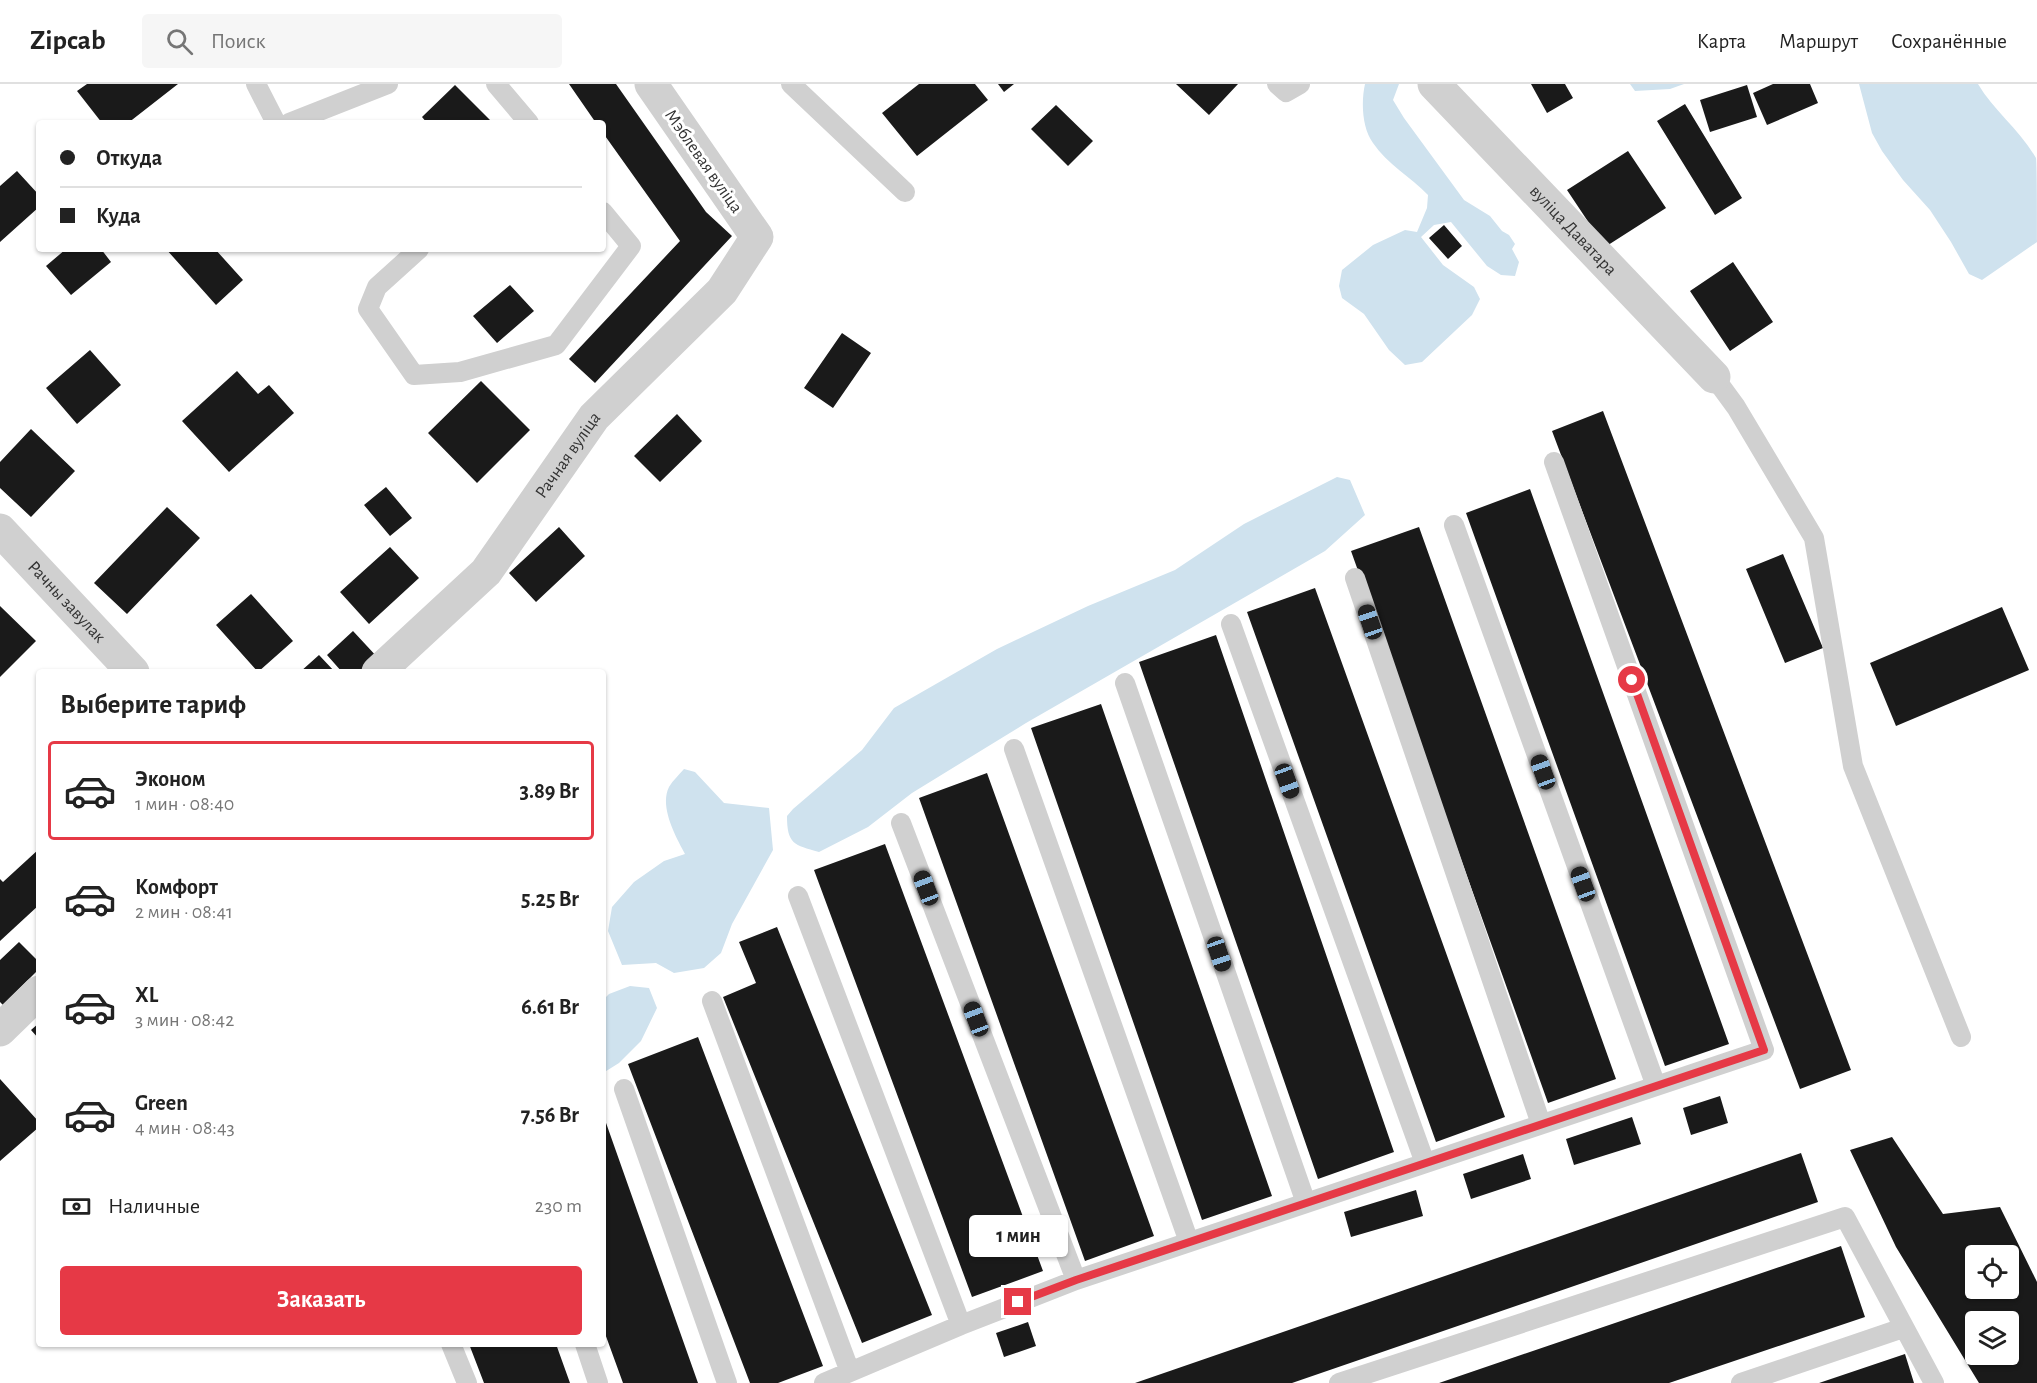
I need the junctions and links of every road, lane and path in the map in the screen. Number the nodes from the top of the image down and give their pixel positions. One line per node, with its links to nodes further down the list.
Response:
1 (256, 84): 9 (lane)
2 (388, 84): 10 (lane)
3 (496, 84): 11 (lane)
4 (651, 84): 14 (street, Мэблевая вуліца)
5 (791, 84): 12 (lane)
6 (1277, 84): 7 (lane)
7 (1300, 84)
8 (1434, 84): 16 (street, вуліца Даватара)
9 (274, 120)
10 (297, 120)
11 (526, 120)
12 (905, 192)
13 (606, 216): 15 (lane)
14 (757, 237): 23 (street, Рачная вуліца)
15 (416, 252)
16 (1714, 377): 31 (lane)
17 (1554, 462): 32 (lane)
18 (1454, 525): 32 (lane)
19 (0, 530): 22 (street, Рачны завулак)
20 (1354, 578): 34 (lane)
21 (1231, 624): 35 (lane)
22 (130, 669)
23 (381, 669)
24 (1125, 683): 36 (lane)
25 (1014, 749): 37 (lane)
26 (901, 823): 38 (lane)
27 (798, 896): 39 (lane)
28 (36, 995): 30 (street)
29 (712, 1001): 43 (lane)
30 (0, 1030)
31 (1960, 1037)
32 (1656, 1086): 34 (lane)
33 (624, 1089): 46 (lane)
34 (1541, 1124): 35 (lane)
35 (1425, 1163): 36 (lane)
36 (1306, 1203): 37 (lane)
37 (1189, 1242): 38 (lane)
38 (1076, 1280): 39 (lane)
39 (961, 1325): 43 (lane)
40 (1903, 1328): 48 (lane); 49 (lane); 50 (lane)
41 (453, 1347): 44 (lane)
42 (586, 1347): 45 (lane)
43 (850, 1372): 47 (lane)
44 (467, 1383)
45 (598, 1383)
46 (727, 1383)
47 (825, 1383)
48 (1339, 1383)
49 (1741, 1383)
50 (1934, 1383)

